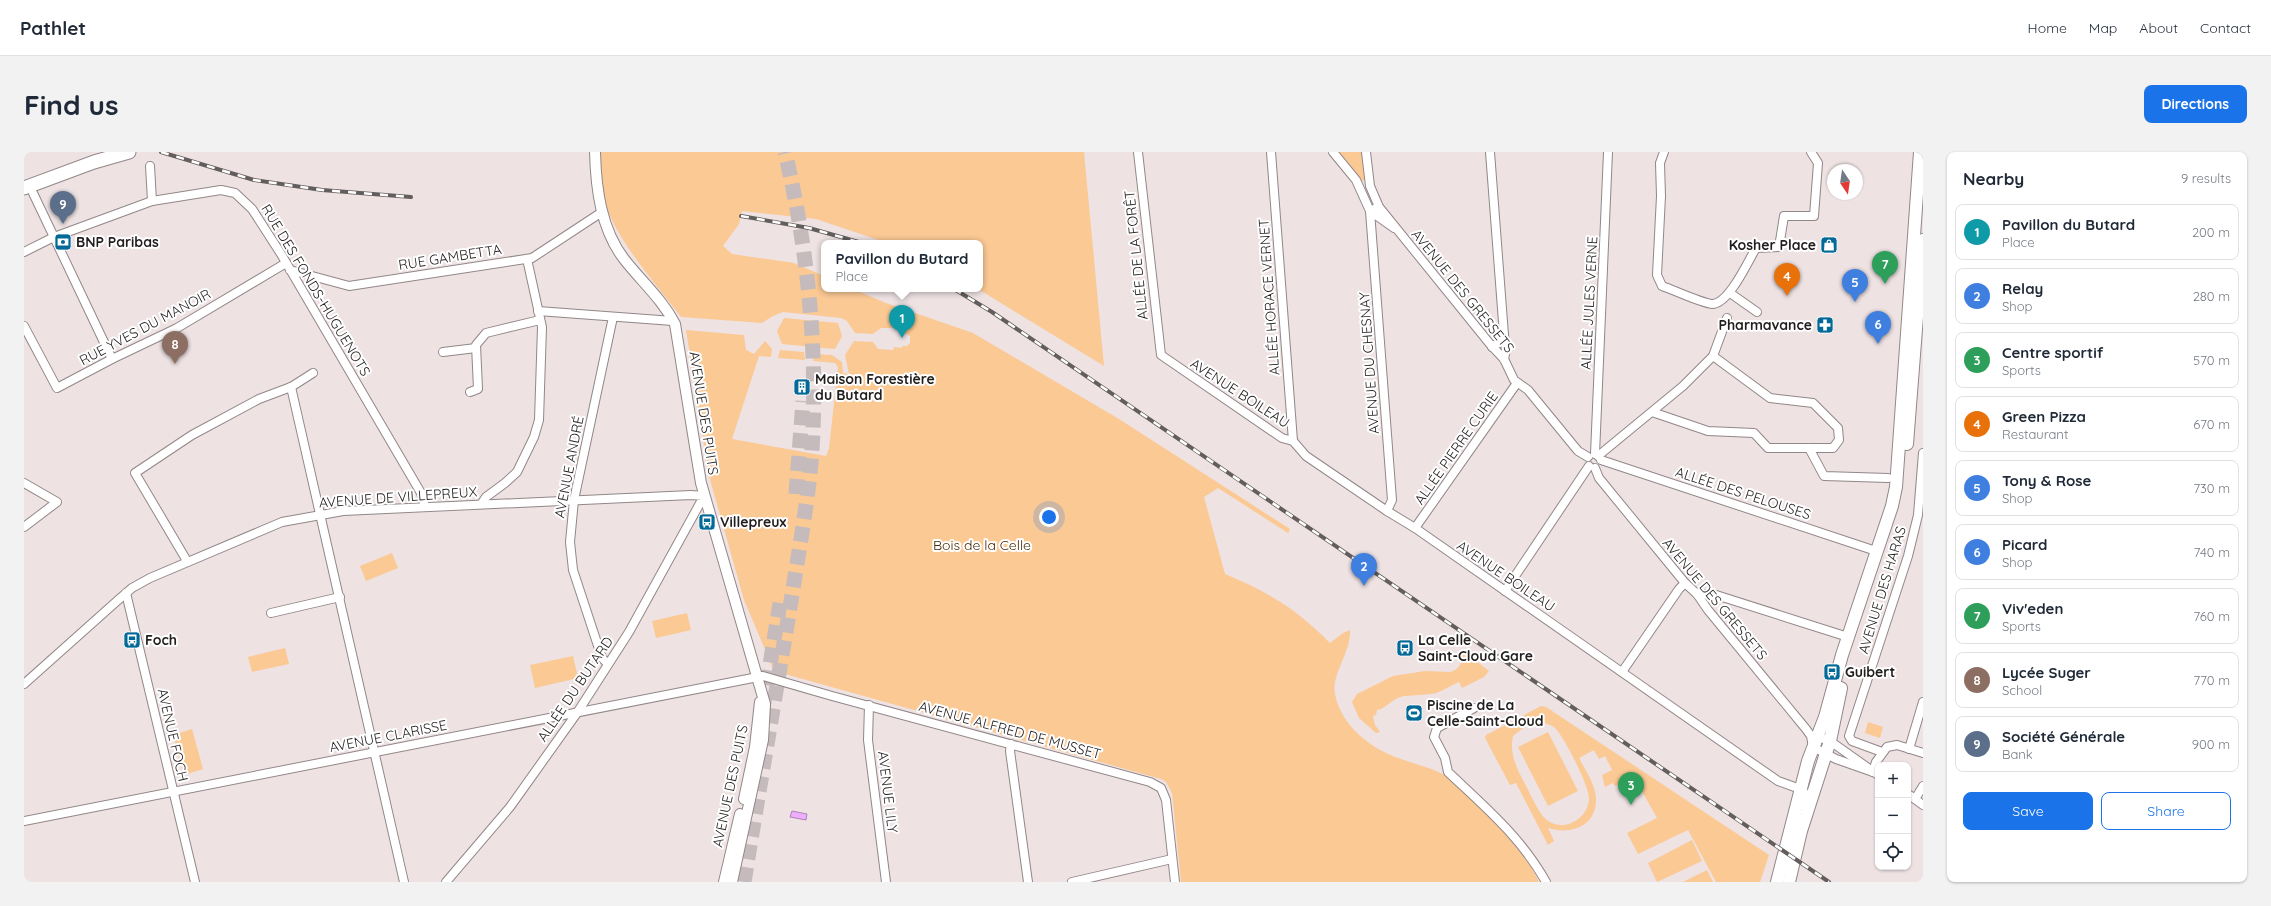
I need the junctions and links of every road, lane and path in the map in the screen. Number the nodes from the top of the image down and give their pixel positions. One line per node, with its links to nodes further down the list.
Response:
1 (130, 152): 15 (main road)
2 (594, 152): 19 (street, AVENUE DES PUITS)
3 (1138, 152): 39 (street, ALLÉE DE LA FORÊT)
4 (1272, 152): 48 (street, ALLÉE HORACE VERNET)
5 (1333, 152): 14 (street, AVENUE DES GRESSETS)
6 (1366, 152): 13 (street)
7 (1490, 152): 34 (street)
8 (1608, 152): 51 (street, ALLÉE JULES VERNE)
9 (1664, 152): 26 (street)
10 (1810, 152): 26 (street)
11 (1920, 152): 27 (main road)
12 (150, 166): 16 (street)
13 (1368, 178): 14 (street); 17 (street)
14 (1356, 180): 18 (street, AVENUE DES GRESSETS)
15 (29, 190): 21 (street)
16 (152, 201): 21 (street, RUE DES FONDS-HUGUENOTS); 25 (street, RUE DES FONDS-HUGUENOTS)
17 (1377, 203): 18 (street); 20 (street, AVENUE DES GRESSETS)
18 (1370, 211): 20 (street, AVENUE DES GRESSETS); 59 (street, AVENUE DU CHESNAY)
19 (602, 212): 24 (street, RUE GAMBETTA); 32 (street, AVENUE DES PUITS)
20 (1396, 230): 36 (street, AVENUE DES GRESSETS)
21 (54, 237): 23 (street, RUE DES FONDS-HUGUENOTS); 41 (street)
22 (1923, 240): 27 (main road)
23 (24, 252)
24 (527, 259): 25 (street, RUE GAMBETTA); 29 (street)
25 (288, 267): 41 (street, RUE YVES DU MANOIR); 58 (street, RUE DES FONDS-HUGUENOTS)
26 (1730, 293): 28 (street)
27 (1916, 311): 35 (main road)
28 (1757, 312)
29 (539, 316): 30 (street); 37 (street); 57 (street)
30 (613, 317): 32 (street); 56 (street, AVENUE ANDRÉ)
31 (1727, 318): 40 (street)
32 (673, 321): 55 (street, AVENUE DES PUITS)
33 (24, 326): 41 (street, RUE YVES DU MANOIR)
34 (1504, 335): 36 (street); 42 (street)
35 (1915, 343): 63 (main road); 81 (main road)
36 (1492, 347): 42 (street, AVENUE DES GRESSETS)
37 (476, 348): 38 (street); 46 (street)
38 (443, 352)
39 (1161, 356): 48 (street, AVENUE BOILEAU)
40 (1713, 356): 47 (street); 49 (street)
41 (112, 359)
42 (1504, 359): 44 (street, AVENUE DES GRESSETS)
43 (312, 373): 45 (street)
44 (1517, 383): 51 (street, AVENUE DES GRESSETS); 62 (street, ALLÉE PIERRE CURIE)
45 (291, 387): 60 (street); 64 (street)
46 (470, 392)
47 (1652, 412): 49 (street); 51 (street)
48 (1293, 441): 59 (street, AVENUE BOILEAU)
49 (1809, 448): 53 (street)
50 (1923, 453): 86 (street, AVENUE DES HARAS)
51 (1595, 457): 52 (street, ALLÉE JULES VERNE); 52 (street); 63 (street, ALLÉE DES PELOUSES)
52 (1592, 467): 65 (street, AVENUE DES GRESSETS); 66 (street)
53 (1888, 478)
54 (24, 483): 61 (street)
55 (704, 496): 56 (street, AVENUE DE VILLEPREUX); 72 (street, ALLÉE DU BUTARD); 74 (street, AVENUE DES PUITS)
56 (574, 500): 57 (street, AVENUE DE VILLEPREUX); 72 (street, AVENUE ANDRÉ)
57 (482, 503): 58 (street, AVENUE DE VILLEPREUX)
58 (425, 506): 60 (street, AVENUE DE VILLEPREUX)
59 (1387, 511): 62 (street, AVENUE BOILEAU)
60 (321, 515): 64 (street, AVENUE DE VILLEPREUX); 69 (street)
61 (24, 527)
62 (1415, 528): 66 (street, AVENUE BOILEAU)
63 (1876, 551): 71 (main road)
64 (187, 561): 67 (street, AVENUE DE VILLEPREUX)
65 (1685, 583): 68 (street, AVENUE DES GRESSETS); 73 (street)
66 (1505, 591): 73 (street, AVENUE BOILEAU)
67 (126, 593): 75 (street, AVENUE DE VILLEPREUX); 93 (street, AVENUE FOCH)
68 (1698, 594): 71 (street); 82 (street, AVENUE DES GRESSETS)
69 (340, 597): 70 (street); 85 (street)
70 (271, 613)
71 (1848, 637): 82 (main road)
72 (608, 664): 80 (street, ALLÉE DU BUTARD)
73 (1622, 672): 92 (street, AVENUE BOILEAU)
74 (758, 676): 76 (street, AVENUE DES PUITS); 78 (street, AVENUE ALFRED DE MUSSET); 80 (street, AVENUE CLARISSE)
75 (24, 684)
76 (762, 694): 104 (street, AVENUE DES PUITS); 105 (street, AVENUE DES PUITS)
77 (1923, 702): 84 (street)
78 (869, 705): 83 (street, AVENUE ALFRED DE MUSSET); 106 (street, AVENUE LILY)
79 (1474, 708): 110 (street)
80 (577, 713): 85 (street, AVENUE CLARISSE); 103 (street, ALLÉE DU BUTARD)
81 (1830, 741): 82 (street); 87 (main road); 90 (street)
82 (1815, 742): 87 (street); 92 (main road)
83 (1011, 744): 99 (street, AVENUE ALFRED DE MUSSET); 107 (street)
84 (1909, 749): 86 (street); 88 (street)
85 (375, 752): 93 (street, AVENUE CLARISSE); 102 (street)
86 (1882, 752): 89 (street)
87 (1826, 754): 90 (street); 98 (main road)
88 (1923, 754)
89 (1876, 762)
90 (1875, 773)
91 (1923, 786): 95 (street)
92 (1800, 788): 98 (street); 100 (main road)
93 (173, 791): 97 (street, AVENUE CLARISSE); 101 (street, AVENUE FOCH)
94 (1911, 796): 95 (street)
95 (1915, 799): 96 (street)
96 (1923, 805)
97 (24, 821)
98 (1801, 831): 111 (main road)
99 (1172, 859): 108 (street); 109 (street, AVENUE ALFRED DE MUSSET)
100 (1776, 880)
101 (195, 882)
102 (404, 882)
103 (446, 882)
104 (724, 882)
105 (732, 882)
106 (886, 882)
107 (1028, 882)
108 (1072, 882)
109 (1175, 882)
110 (1546, 882)
111 (1789, 882)

